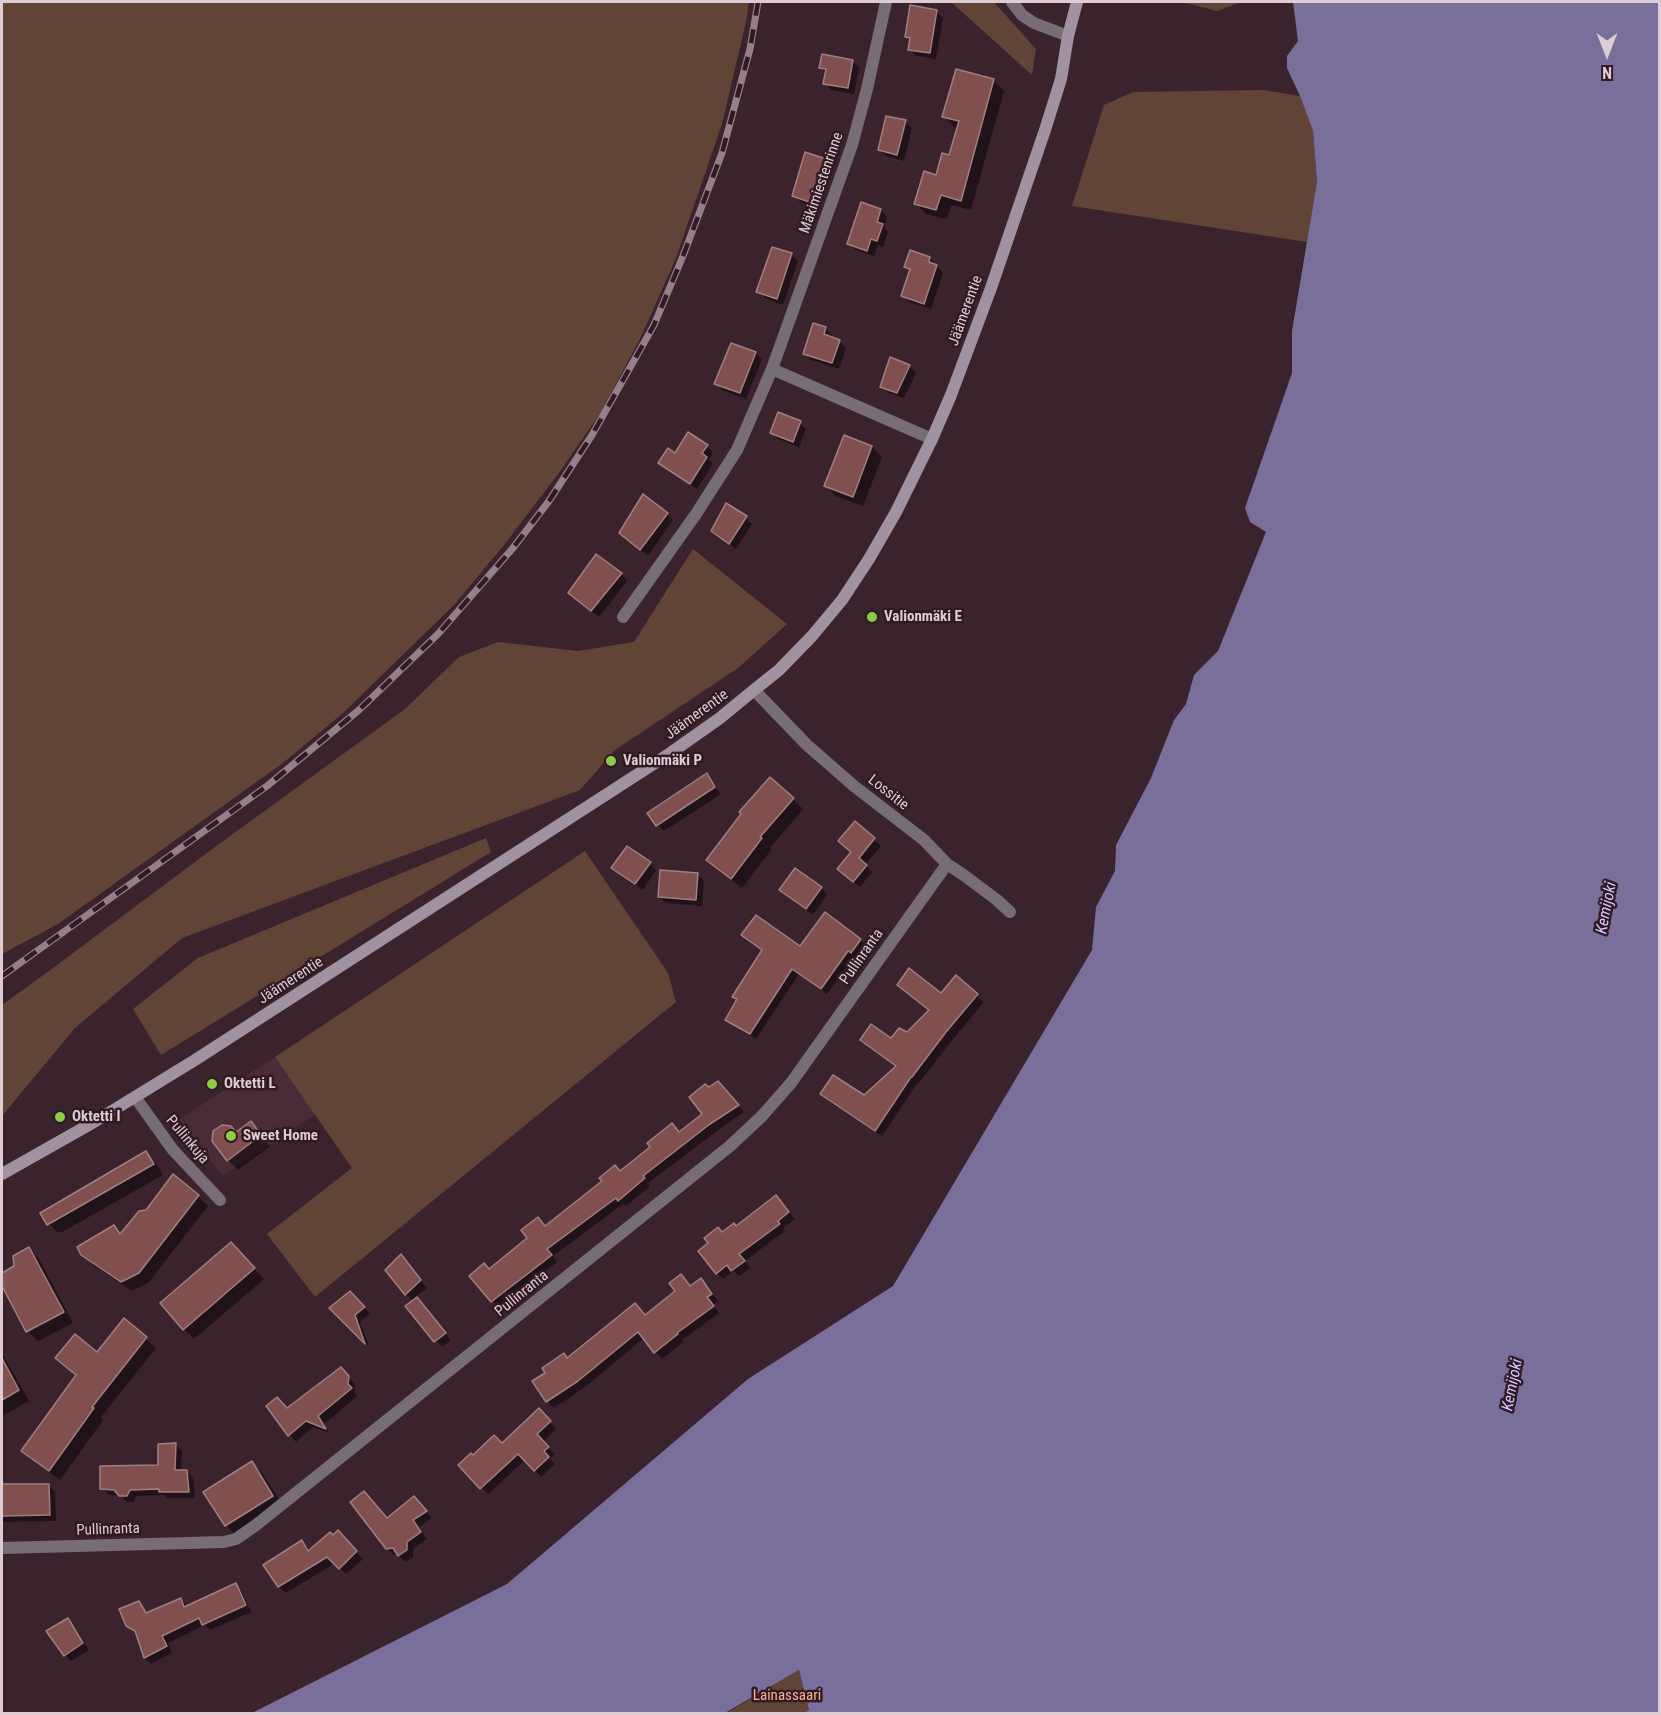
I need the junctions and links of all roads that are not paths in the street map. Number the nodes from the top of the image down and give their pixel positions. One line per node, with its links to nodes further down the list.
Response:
1 (886, 2): 5 (street, Mäkimiestenrinne)
2 (1012, 2): 4 (street)
3 (1077, 2): 4 (main road, Jäämerentie)
4 (1068, 36): 6 (main road, Jäämerentie)
5 (772, 369): 6 (street); 7 (street, Mäkimiestenrinne)
6 (932, 439): 8 (main road, Jäämerentie)
7 (623, 617)
8 (754, 690): 9 (street, Lossitie); 11 (main road, Jäämerentie)
9 (946, 864): 10 (street, Lossitie); 14 (street, Pullinranta)
10 (1010, 912)
11 (135, 1097): 12 (main road, Jäämerentie); 13 (street, Pullinkuja)
12 (2, 1174)
13 (220, 1200)
14 (2, 1548)

